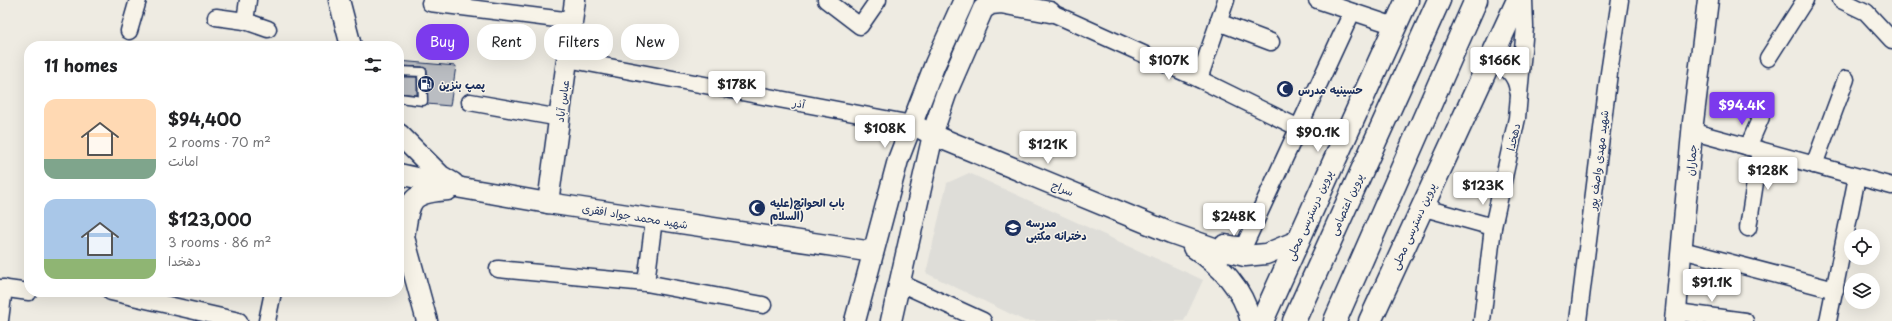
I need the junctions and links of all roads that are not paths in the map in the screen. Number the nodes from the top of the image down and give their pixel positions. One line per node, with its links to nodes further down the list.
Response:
1 (138, 0): 30 (street)
2 (248, 0): 24 (street)
3 (338, 0): 32 (street)
4 (575, 0): 25 (street, عباس آباد)
5 (826, 0): 6 (street)
6 (878, 0)
7 (964, 0): 46 (street)
8 (1226, 0): 26 (street)
9 (1317, 0): 22 (street)
10 (1407, 0): 28 (main road, پروین درسترسی محلی)
11 (1439, 0): 88 (main road, پروین اعتصامی)
12 (1476, 0): 89 (main road)
13 (1518, 0): 37 (main road, پروین دسترسی محلی)
14 (1524, 0): 41 (street, دهخدا)
15 (1620, 0): 92 (street, شهید مهدی واصف پور)
16 (1708, 0): 48 (street, جماران)
17 (1805, 0): 34 (street)
18 (1841, 0): 31 (street)
19 (430, 2): 20 (street)
20 (495, 5): 25 (street)
21 (1043, 6): 39 (street); 49 (street)
22 (1352, 12): 28 (street); 47 (street)
23 (216, 17): 24 (street)
24 (245, 21): 29 (street)
25 (572, 21): 27 (street, عباس آباد)
26 (1218, 22): 33 (street); 39 (street)
27 (572, 24)
28 (1395, 26): 65 (main road, پروین درسترسی محلی)
29 (268, 29)
30 (129, 31)
31 (1892, 40)
32 (350, 41)
33 (1271, 42)
34 (1768, 58)
35 (567, 60): 45 (street, عباس آباد)
36 (572, 60): 46 (street, آذر)
37 (1489, 61): 41 (street); 58 (main road, پروین دسترسی محلی)
38 (404, 71): 42 (lane)
39 (1199, 79): 47 (street)
40 (1846, 79): 52 (street)
41 (1519, 95): 61 (street, دهخدا)
42 (404, 99)
43 (470, 102): 45 (street)
44 (1761, 117): 51 (street)
45 (560, 118): 57 (street, عباس آباد)
46 (912, 124): 49 (street, سراج); 68 (street)
47 (1299, 128): 66 (street)
48 (1694, 132): 51 (street); 67 (street, جماران)
49 (933, 135): 63 (street, سراج); 71 (street)
50 (404, 139): 56 (street)
51 (1754, 149): 52 (street); 62 (street)
52 (1814, 165): 54 (street)
53 (404, 175): 56 (street, شهید محمد جواد افقری)
54 (1857, 177): 55 (street); 73 (street)
55 (1892, 186)
56 (462, 188): 57 (street, شهید محمد جواد افقری); 60 (street)
57 (548, 203): 59 (street, شهید محمد جواد افقری)
58 (1421, 207): 61 (street); 90 (main road, پروین دسترسی محلی)
59 (654, 219): 68 (street, شهید محمد جواد افقری); 70 (street)
60 (404, 222)
61 (1493, 227): 91 (street, دهخدا)
62 (1748, 228)
63 (1171, 233): 66 (street, سراج); 86 (street, سراج)
64 (404, 241): 82 (street)
65 (1297, 241): 66 (street, سراج); 87 (main road, پروین درسترسی محلی)
66 (1199, 243)
67 (1682, 250): 73 (street); 78 (street, جماران)
68 (873, 252): 83 (street)
69 (498, 269): 70 (street)
70 (646, 283): 77 (street)
71 (900, 283): 84 (street); 85 (street)
72 (2, 288): 74 (street); 79 (street)
73 (1835, 290): 94 (street)
74 (24, 291)
75 (132, 297): 80 (street)
76 (272, 297): 81 (street)
77 (763, 305)
78 (1676, 316): 93 (street)
79 (0, 320)
80 (238, 321)
81 (267, 321)
82 (427, 321)
83 (855, 321)
84 (891, 321)
85 (983, 321)
86 (1251, 321)
87 (1262, 321)
88 (1294, 321)
89 (1336, 321)
90 (1370, 321)
91 (1482, 321)
92 (1578, 321)
93 (1745, 321)
94 (1828, 321)

